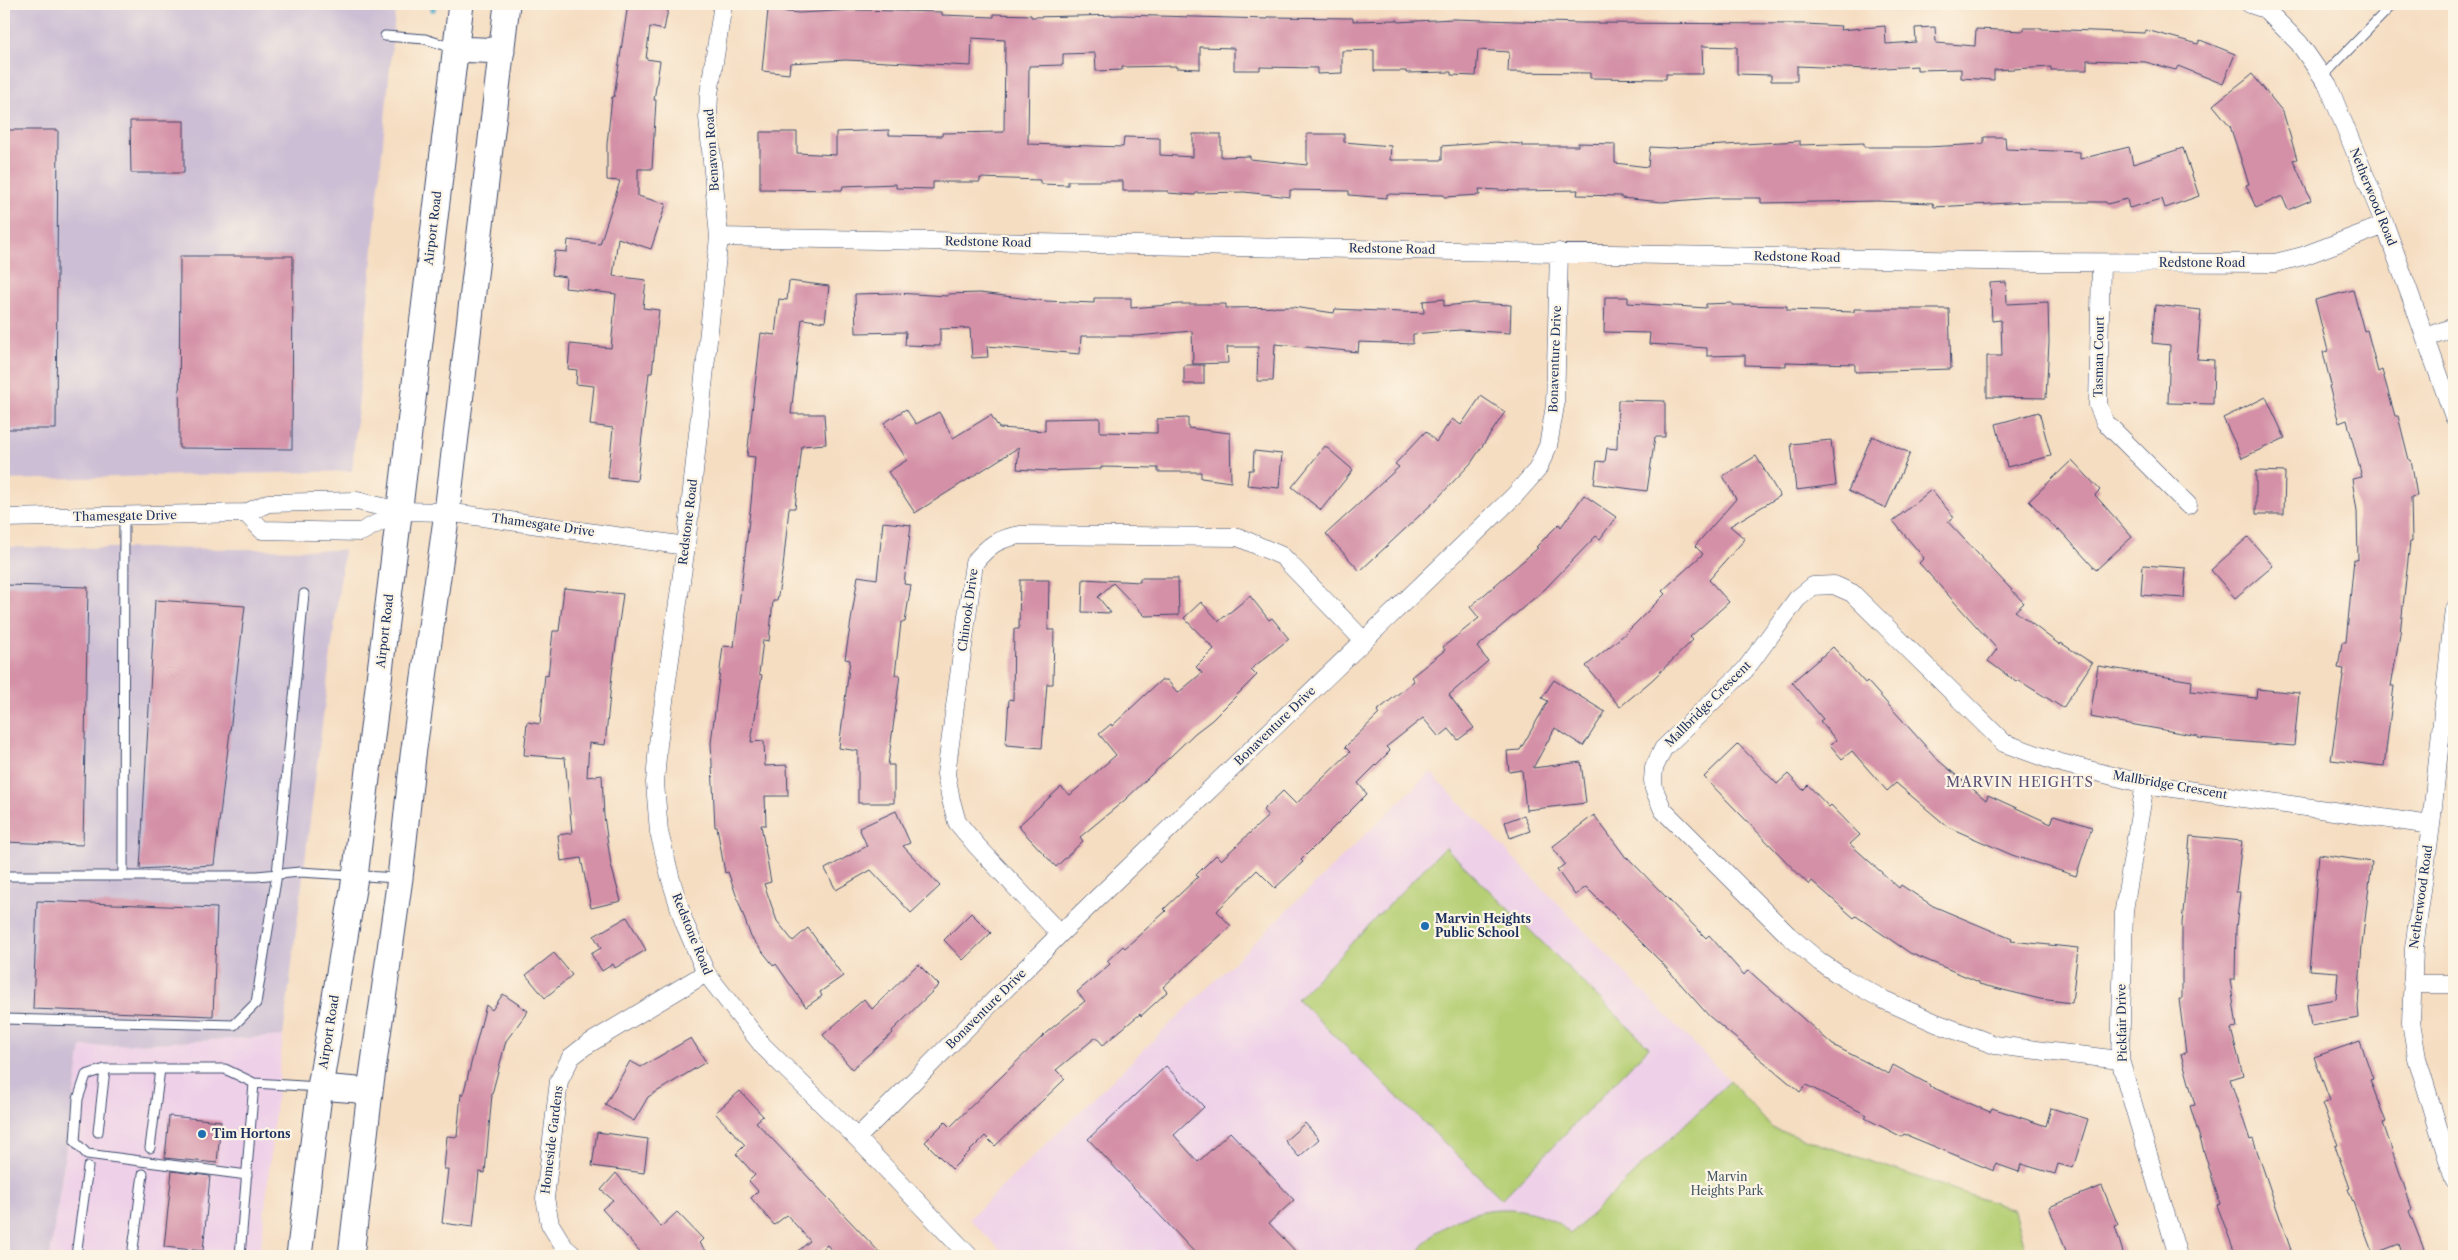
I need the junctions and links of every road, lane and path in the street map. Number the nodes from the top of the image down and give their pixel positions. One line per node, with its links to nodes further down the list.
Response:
1 (461, 4): 7 (main road, Airport Road)
2 (507, 4): 8 (main road)
3 (723, 4): 11 (street, Benavon Road)
4 (2250, 4): 9 (street, Netherwood Road)
5 (2393, 4): 9 (lane)
6 (385, 36): 7 (lane)
7 (456, 49): 8 (main road); 18 (main road, Airport Road)
8 (502, 51): 19 (main road)
9 (2323, 76): 10 (street, Netherwood Road)
10 (2385, 225): 13 (street, Redstone Road); 15 (street, Netherwood Road)
11 (719, 237): 12 (street, Redstone Road); 23 (street, Redstone Road)
12 (1559, 252): 13 (street, Redstone Road); 26 (street, Bonaventure Drive)
13 (2100, 263): 17 (street, Tasman Court)
14 (2454, 327): 15 (street)
15 (2427, 337): 16 (street, Netherwood Road)
16 (2454, 417)
17 (2188, 505)
18 (400, 511): 19 (street, Thamesgate Drive); 20 (street, Thamesgate Drive); 20 (street, Thamesgate Drive); 32 (main road, Airport Road)
19 (447, 512): 23 (street, Thamesgate Drive); 33 (main road)
20 (246, 513): 21 (street, Thamesgate Drive)
21 (124, 516): 22 (street, Thamesgate Drive); 31 (lane)
22 (4, 518)
23 (686, 546): 35 (street, Redstone Road)
24 (304, 594): 29 (lane)
25 (2454, 609): 28 (street, Netherwood Road)
26 (1363, 640): 34 (street, Bonaventure Drive); 34 (street, Chinook Drive)
27 (2145, 784): 28 (street, Mallbridge Crescent); 39 (street, Pickfair Drive); 39 (street, Mallbridge Crescent)
28 (2431, 825): 36 (street, Netherwood Road)
29 (277, 874): 31 (lane); 32 (lane); 38 (lane)
30 (4, 876): 31 (lane)
31 (124, 876)
32 (355, 877): 33 (lane); 43 (main road, Airport Road)
33 (400, 878): 44 (main road)
34 (1060, 934): 46 (street, Bonaventure Drive)
35 (706, 973): 46 (street, Redstone Road); 57 (street, Homeside Gardens)
36 (2412, 984): 37 (street); 51 (street, Netherwood Road)
37 (2454, 984)
38 (4, 1019)
39 (2120, 1060): 59 (street, Pickfair Drive)
40 (105, 1069): 41 (lane); 45 (lane); 50 (lane)
41 (160, 1069): 42 (lane); 47 (lane)
42 (254, 1083): 43 (lane); 50 (lane)
43 (320, 1087): 44 (main road); 55 (main road, Airport Road)
44 (370, 1091): 56 (main road)
45 (98, 1132)
46 (858, 1138): 58 (street, Redstone Road)
47 (150, 1148)
48 (88, 1168): 52 (lane)
49 (143, 1174): 53 (lane)
50 (247, 1175): 54 (lane)
51 (2454, 1180)
52 (76, 1256)
53 (132, 1256)
54 (240, 1256)
55 (299, 1256)
56 (351, 1256)
57 (574, 1256)
58 (969, 1256)
59 (2178, 1256)

